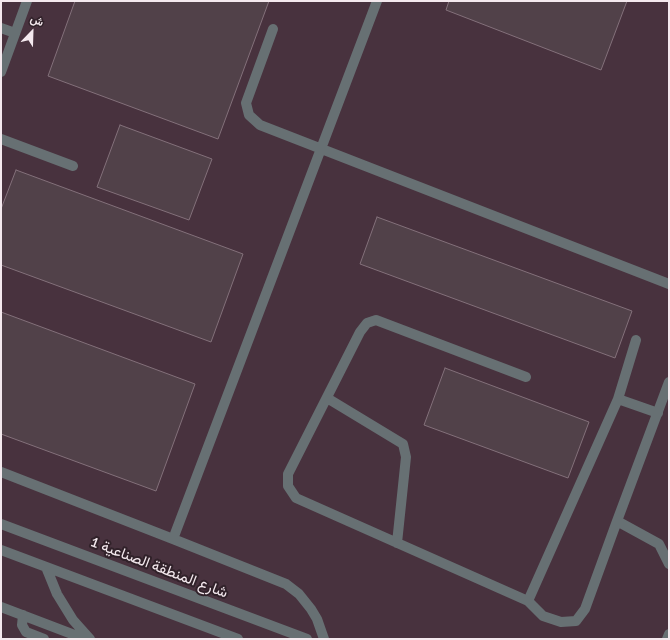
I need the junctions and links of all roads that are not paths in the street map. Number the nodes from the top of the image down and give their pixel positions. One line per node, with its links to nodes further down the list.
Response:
1 (27, 1): 5 (street)
2 (377, 1): 8 (street)
3 (1, 28): 5 (street)
4 (273, 29): 8 (street)
5 (15, 33): 6 (street)
6 (1, 72)
7 (1, 140): 9 (street)
8 (321, 149): 10 (street); 20 (street)
9 (74, 166)
10 (669, 284)
11 (636, 340): 15 (street)
12 (526, 378): 14 (street)
13 (669, 382): 16 (street)
14 (327, 398): 21 (street); 21 (street)
15 (618, 399): 16 (street); 25 (street)
16 (658, 413): 18 (street)
17 (1, 472): 20 (street)
18 (617, 521): 23 (street); 25 (street)
19 (1, 524): 33 (street, شارع المنطقة الصناعية 1)
20 (173, 539): 34 (street)
21 (397, 543): 25 (street)
22 (1, 550): 24 (street)
23 (669, 564)
24 (46, 567): 31 (street); 32 (street)
25 (528, 601)
26 (1, 607): 27 (street)
27 (23, 615): 29 (street); 30 (street)
28 (669, 634): 35 (street)
29 (44, 639)
30 (85, 639)
31 (90, 639)
32 (238, 639)
33 (307, 639)
34 (324, 639)
35 (667, 639)

